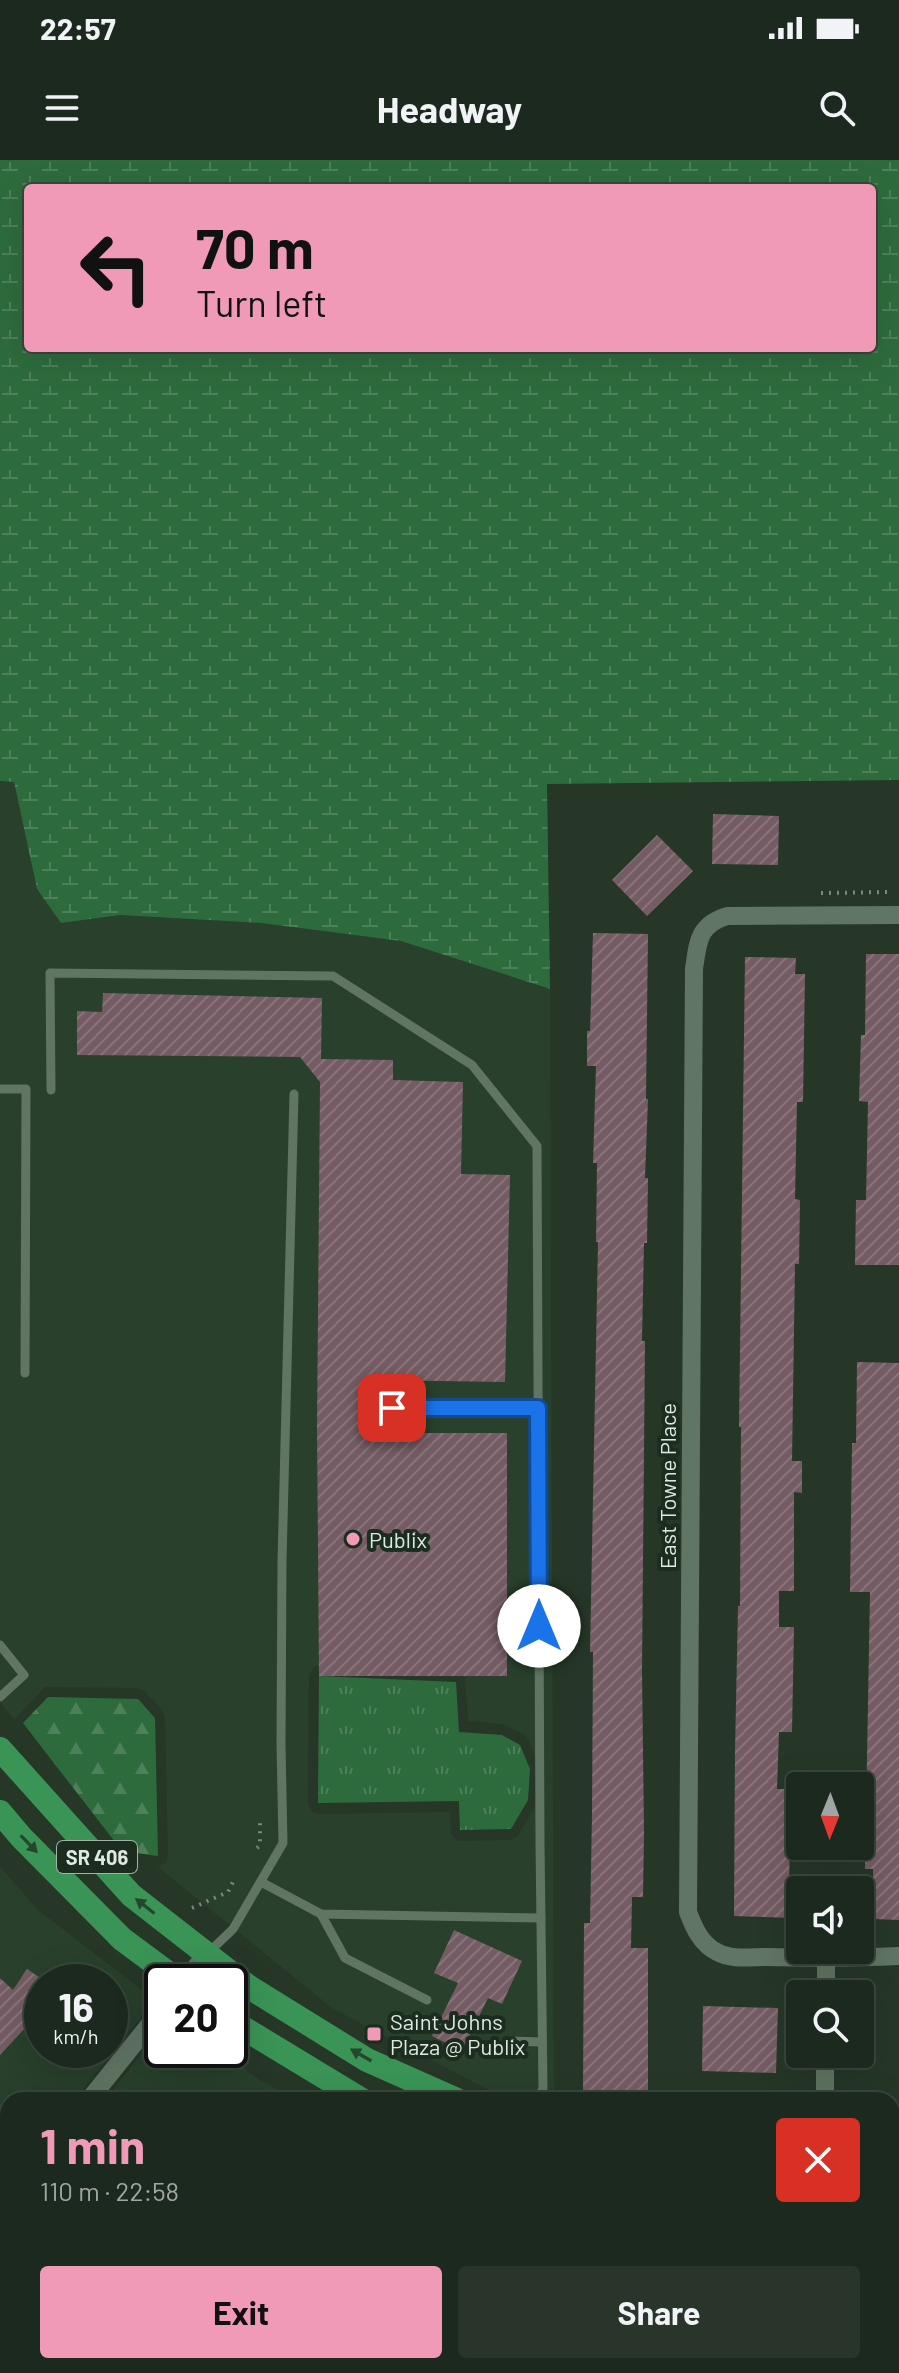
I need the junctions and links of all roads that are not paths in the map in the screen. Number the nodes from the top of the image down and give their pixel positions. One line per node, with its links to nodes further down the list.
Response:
1 (899, 915): 18 (street, East Towne Place)
2 (0, 1089): 5 (lane)
3 (51, 1090): 7 (lane)
4 (294, 1094): 12 (lane)
5 (25, 1373)
6 (392, 1408): 7 (lane)
7 (538, 1408): 14 (lane)
8 (0, 1645): 9 (lane)
9 (0, 1697)
10 (0, 1749): 15 (main road, SR 406, one-way to 10)
11 (0, 1812): 19 (main road, SR 406, one-way to 19)
12 (261, 1882): 13 (lane); 15 (lane)
13 (321, 1914): 14 (lane); 21 (lane)
14 (541, 1918): 25 (lane)
15 (206, 1954): 20 (street); 29 (main road, SR 406, one-way to 15)
16 (899, 1956): 17 (street)
17 (874, 1957)
18 (786, 1958)
19 (157, 1964)
20 (197, 1964)
21 (427, 2000)
22 (144, 2031): 27 (street)
23 (248, 2031): 28 (main road)
24 (510, 2041): 25 (lane)
25 (541, 2042): 30 (lane)
26 (825, 2068): 31 (street)
27 (95, 2092)
28 (349, 2092)
29 (439, 2092)
30 (541, 2092)
31 (825, 2092)

